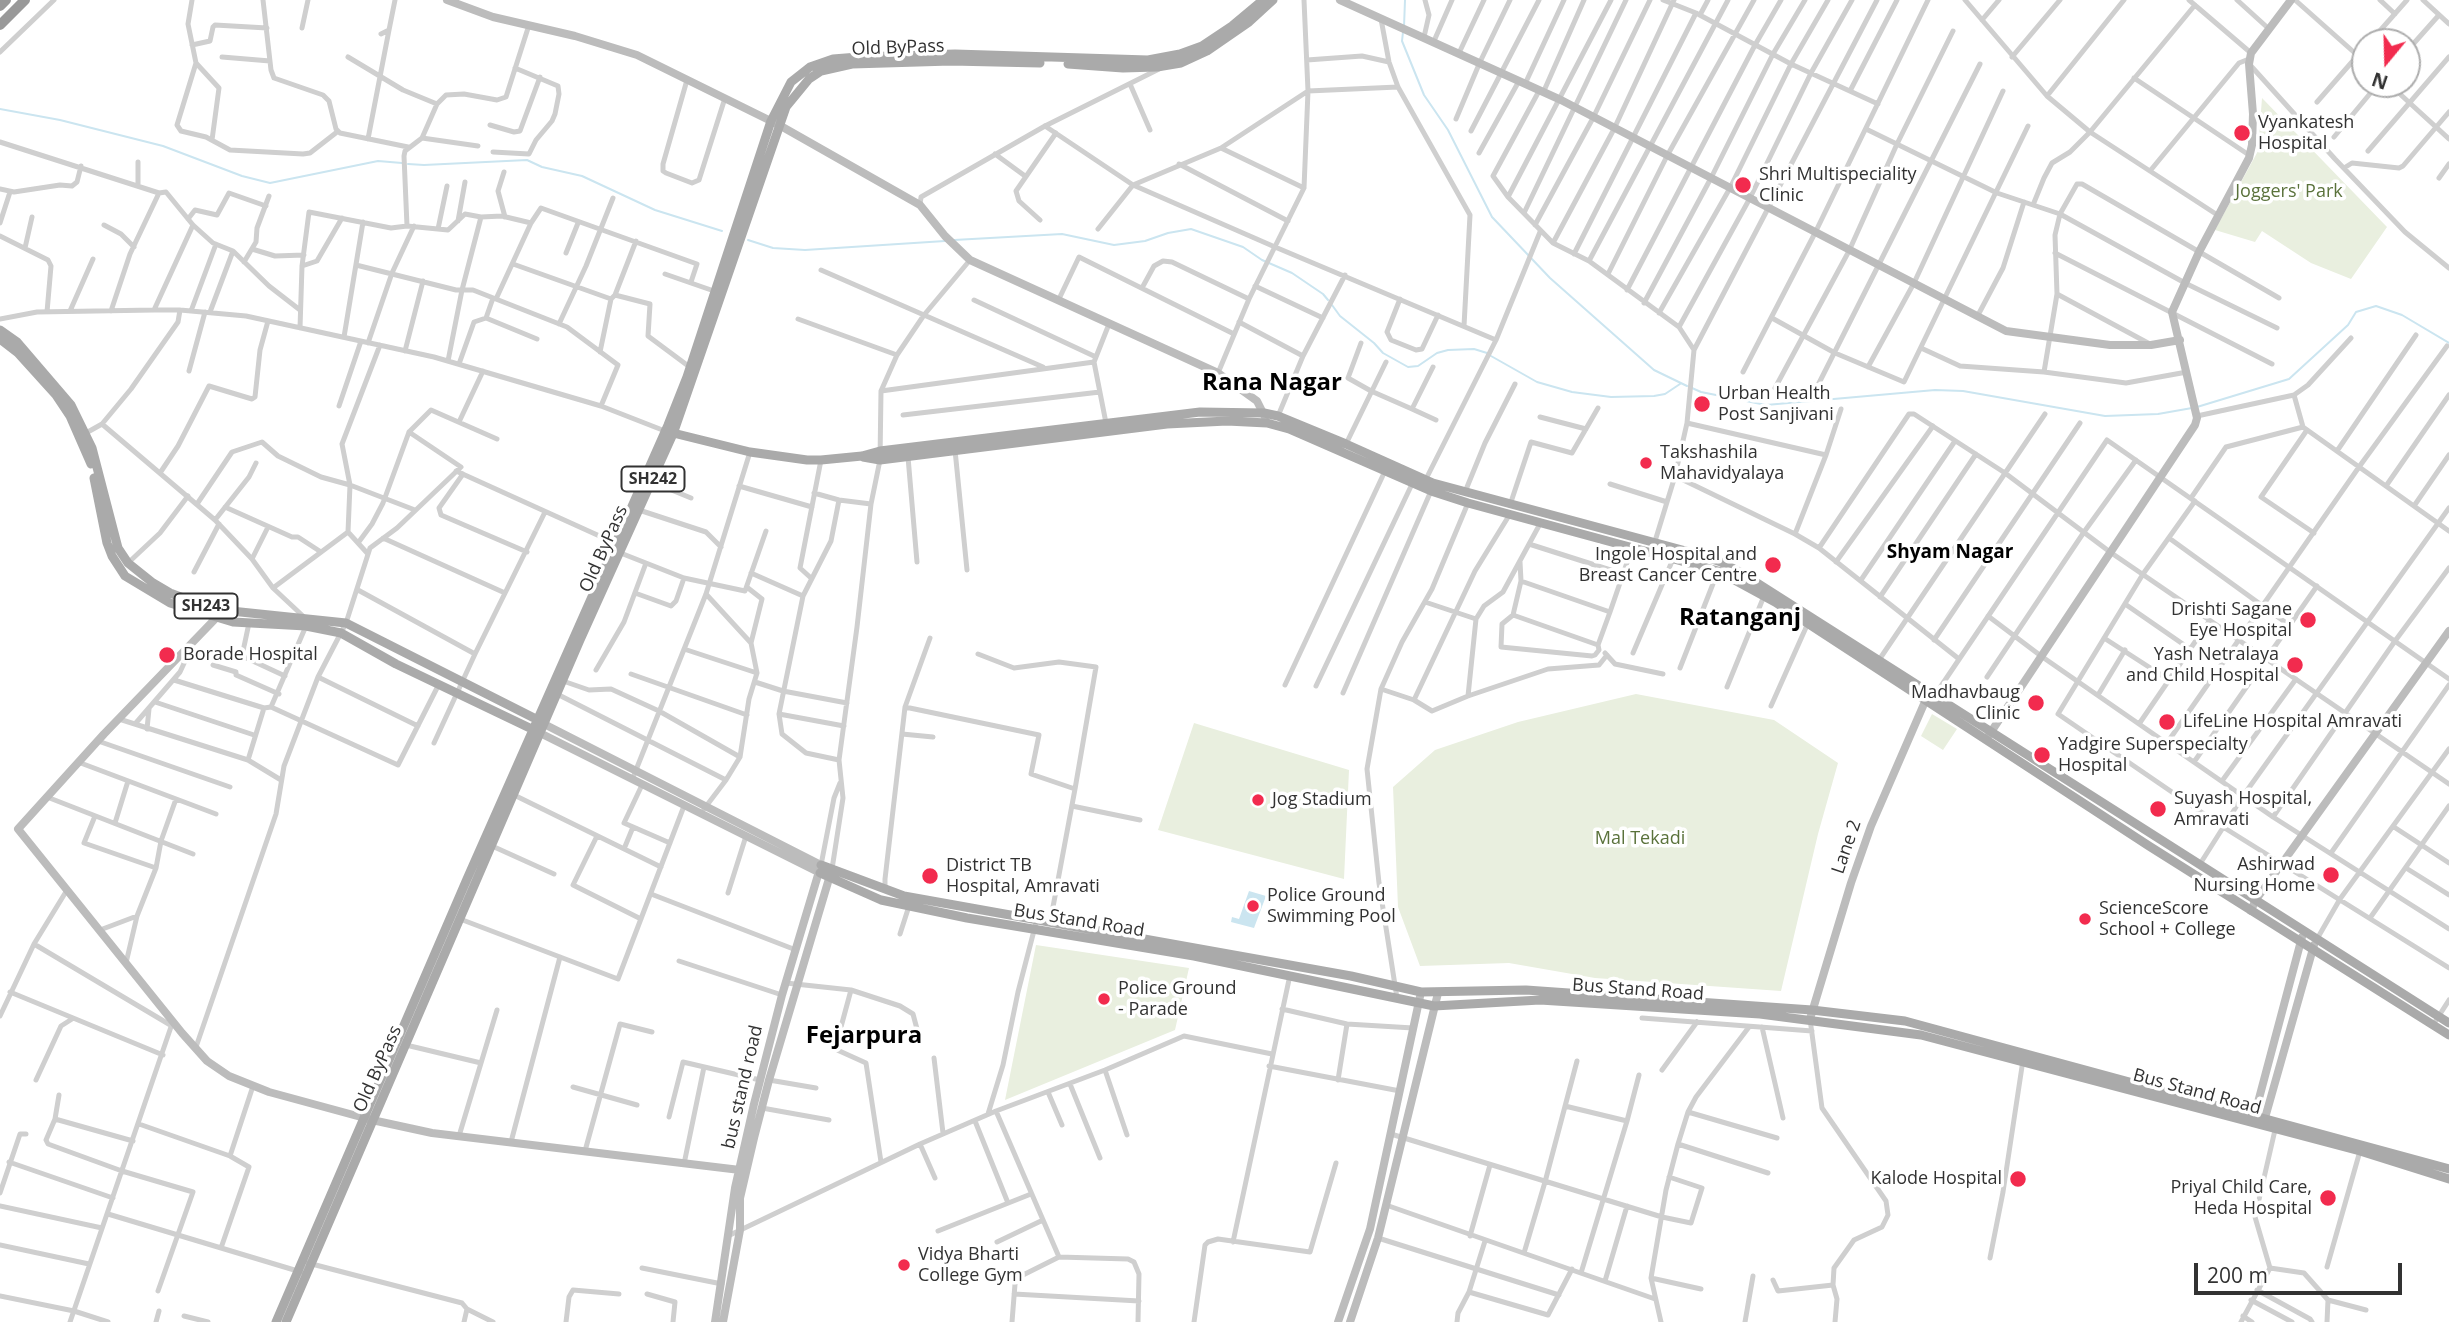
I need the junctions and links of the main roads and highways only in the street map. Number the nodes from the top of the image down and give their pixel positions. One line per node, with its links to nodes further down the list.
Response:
1 (6, 0): 5 (highway)
2 (25, 0): 6 (highway)
3 (1263, 0): 7 (main road, Old ByPass / SH242)
4 (1273, 0): 7 (main road, Old ByPass / SH242)
5 (0, 6)
6 (0, 25)
7 (775, 123): 10 (main road, Old ByPass / SH242); 10 (main road)
8 (0, 330): 19 (main road, SH243)
9 (0, 338): 19 (main road, SH243)
10 (693, 369): 12 (main road, Old ByPass / SH242)
11 (1266, 418): 13 (main road); 13 (main road); 14 (main road); 14 (main road)
12 (669, 433): 13 (main road); 17 (main road); 17 (main road, Old ByPass / SH242)
13 (880, 455)
14 (1419, 481): 15 (main road); 15 (main road)
15 (1510, 509): 16 (main road); 16 (main road)
16 (1634, 542): 18 (main road)
17 (616, 548): 22 (main road); 22 (main road, Old ByPass / SH242)
18 (1676, 553): 21 (main road); 21 (main road)
19 (125, 566): 20 (main road, SH243); 20 (main road, SH243)
20 (305, 621): 22 (main road, SH243); 22 (main road, SH243)
21 (1930, 696): 23 (main road)
22 (539, 727): 30 (main road); 30 (main road, Old ByPass / SH242)
23 (1988, 736): 26 (main road); 26 (main road)
24 (820, 869): 25 (main road, Bus Stand Road)
25 (831, 873): 27 (main road, Bus Stand Road); 27 (main road, Bus Stand Road)
26 (2302, 936): 29 (main road)
27 (1420, 997): 28 (main road, Bus Stand Road); 28 (main road, Bus Stand Road)
28 (1811, 1014): 34 (main road, Bus Stand Road); 34 (main road, Bus Stand Road)
29 (2436, 1021): 31 (main road); 32 (main road)
30 (411, 1023): 33 (main road); 33 (main road, Old ByPass / SH242)
31 (2449, 1023)
32 (2449, 1035)
33 (368, 1119): 37 (main road, Old ByPass / SH242)
34 (2258, 1120): 35 (main road, Bus Stand Road); 36 (main road, Bus Stand Road)
35 (2449, 1169)
36 (2449, 1179)
37 (305, 1267): 38 (main road); 39 (main road, Old ByPass / SH242)
38 (276, 1322)
39 (286, 1322)

